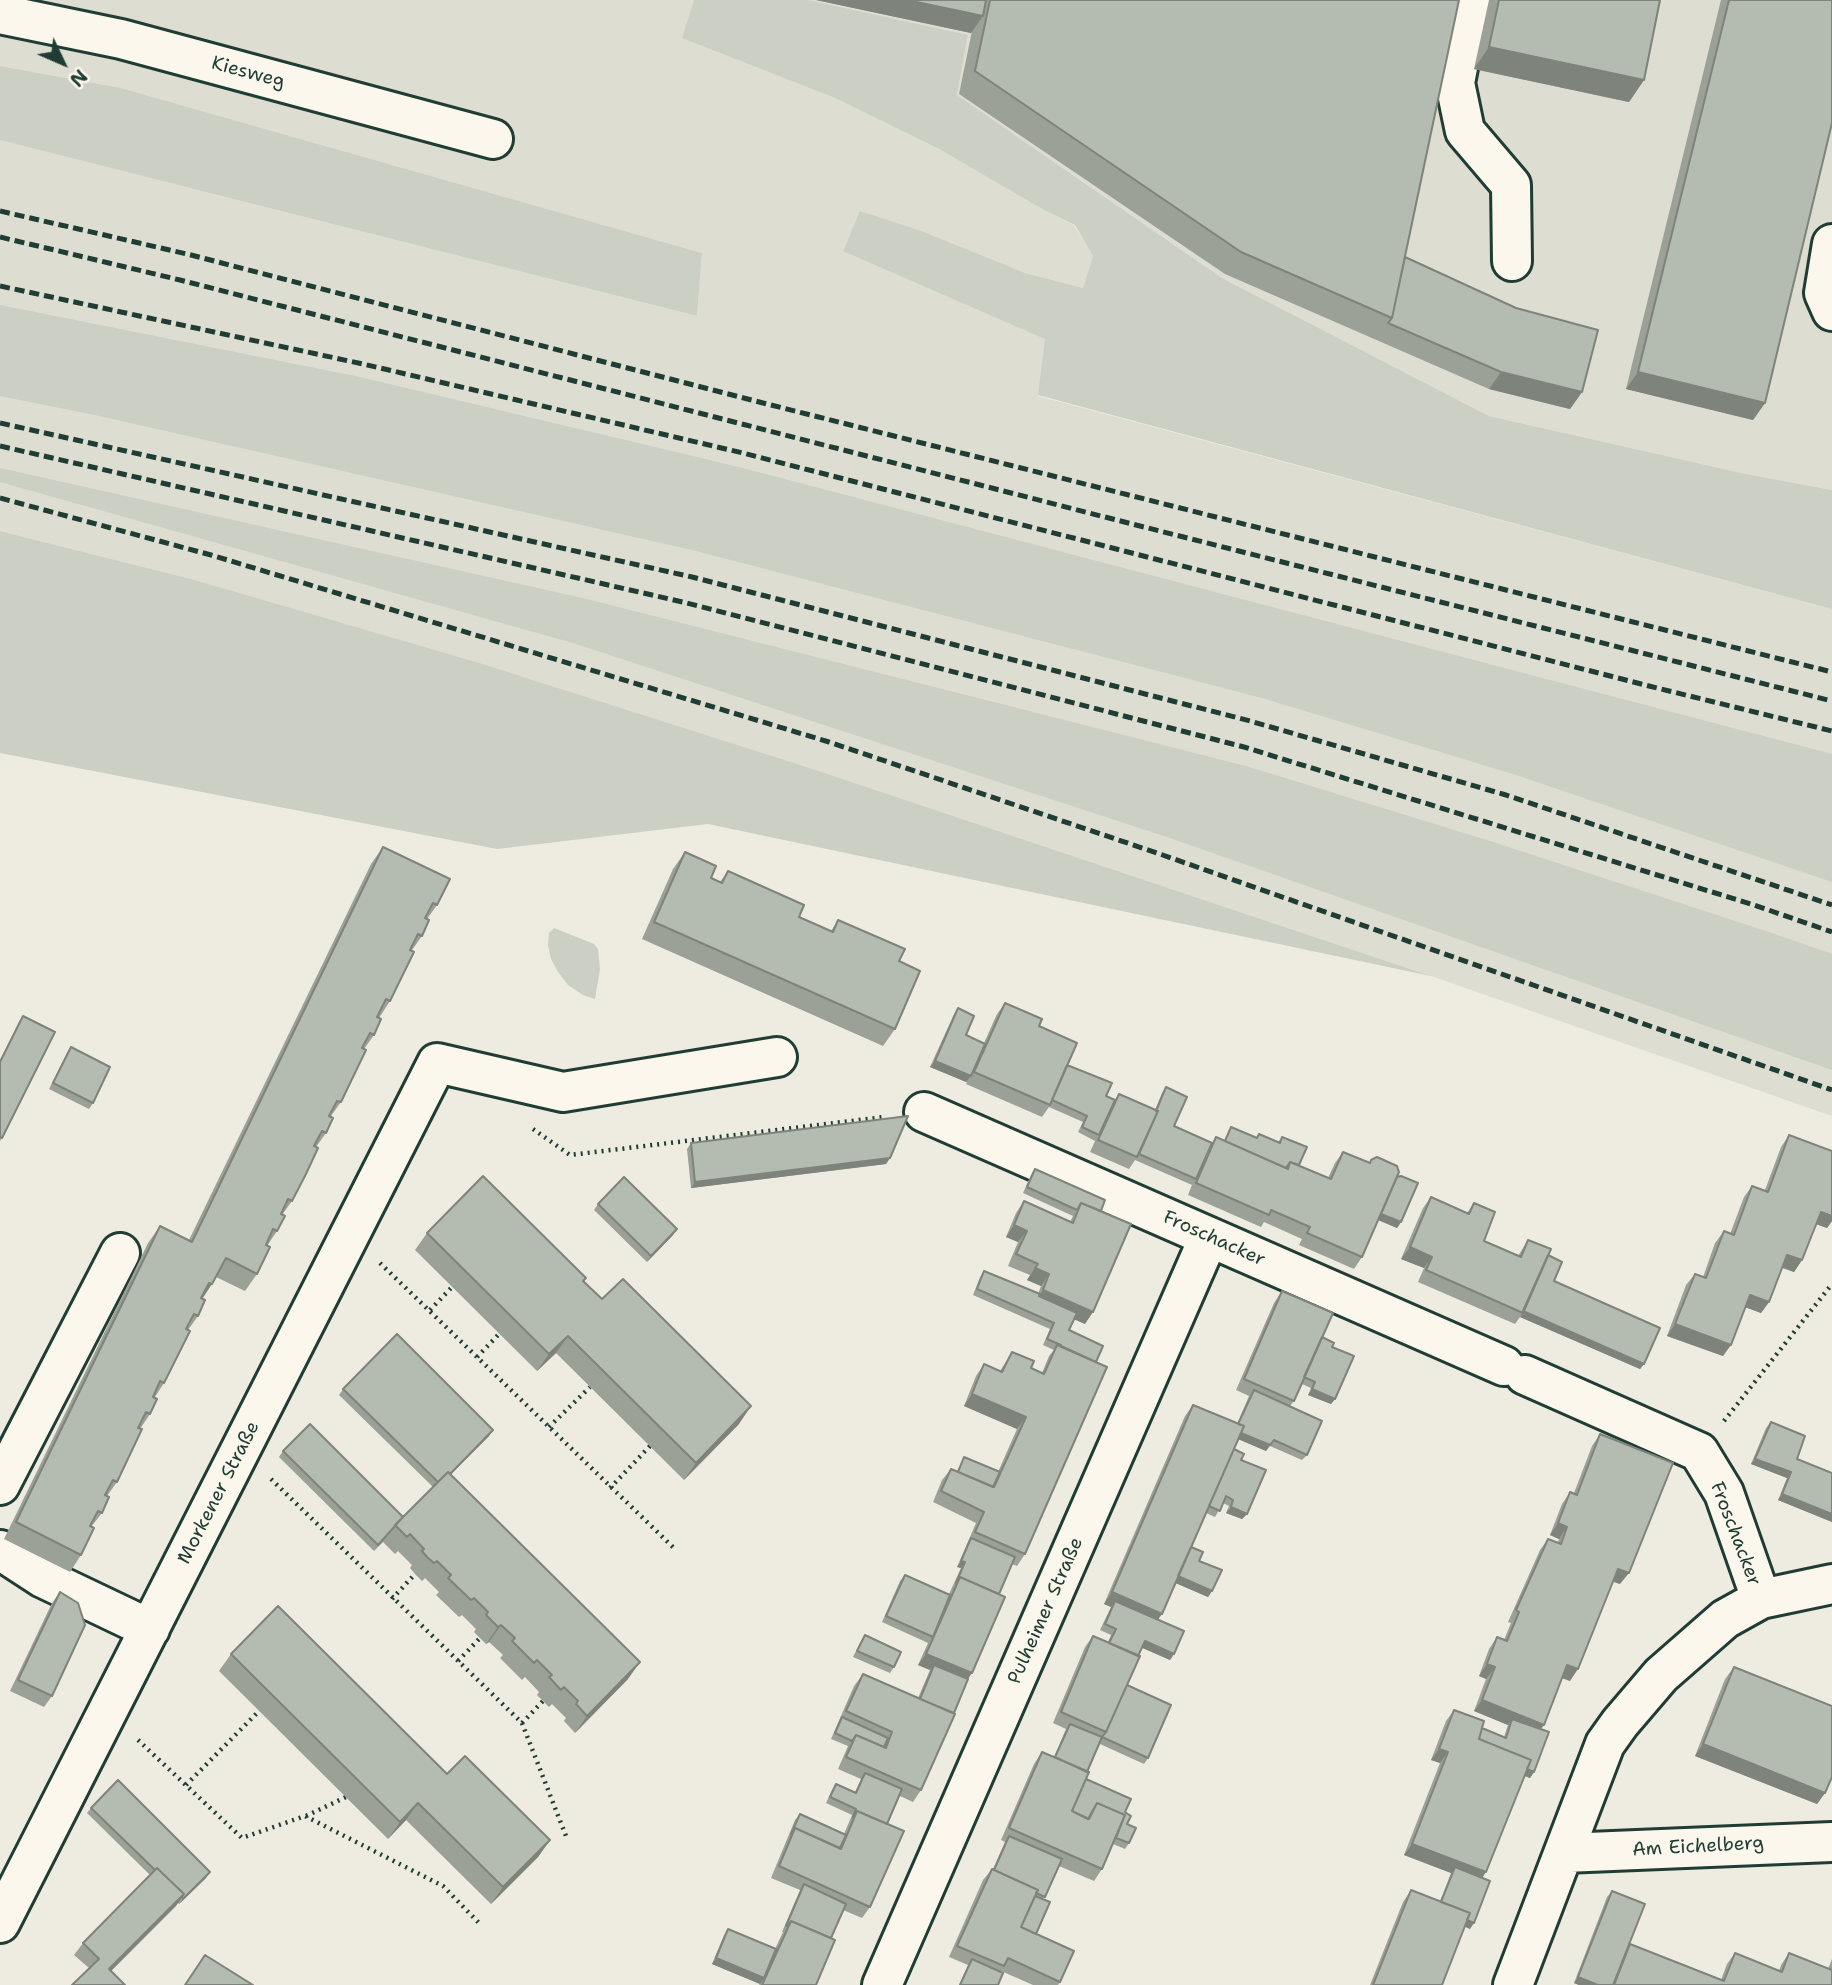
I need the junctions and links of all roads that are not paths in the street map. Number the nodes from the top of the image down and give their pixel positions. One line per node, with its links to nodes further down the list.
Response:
1 (1471, 0): 5 (street)
2 (0, 13): 3 (street, Kiesweg)
3 (494, 139)
4 (1832, 244): 6 (street)
5 (1513, 261)
6 (1832, 312)
7 (777, 1057): 15 (street, Morkener Straße)
8 (923, 1112): 9 (street, Froschacker)
9 (1209, 1237): 14 (street, Froschacker); 19 (street, Pulheimer Straße)
10 (120, 1253): 11 (street)
11 (0, 1485)
12 (0, 1550): 15 (street)
13 (1832, 1584): 14 (street)
14 (1760, 1599): 17 (street)
15 (150, 1629): 18 (street, Morkener Straße)
16 (1832, 1842): 17 (street, Am Eichelberg)
17 (1564, 1853): 20 (street)
18 (0, 1923)
19 (882, 1985)
20 (1513, 1985)

